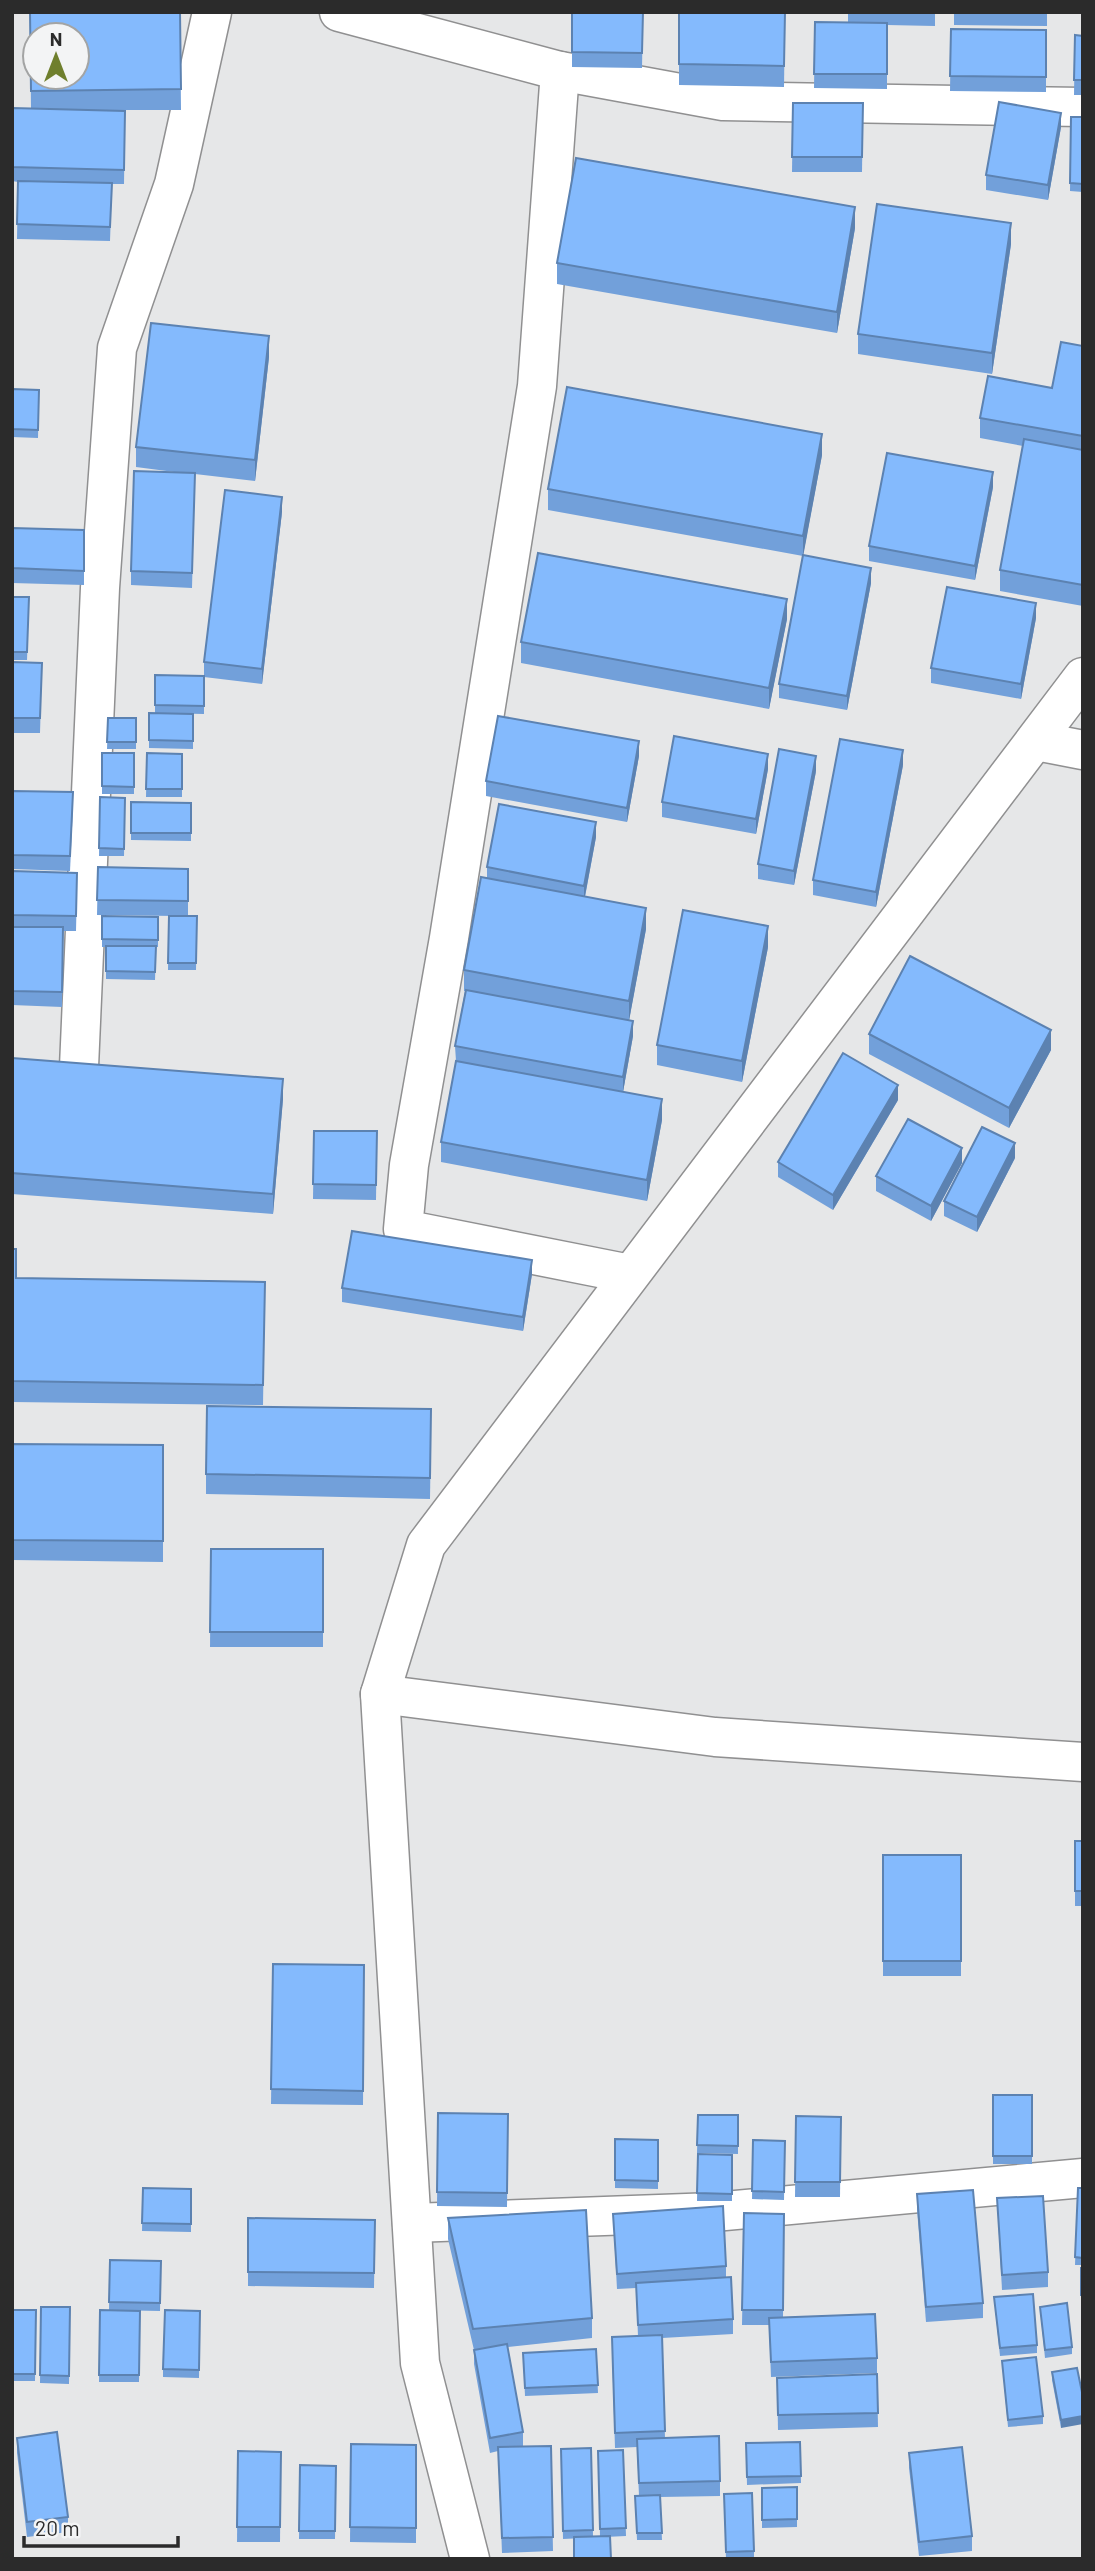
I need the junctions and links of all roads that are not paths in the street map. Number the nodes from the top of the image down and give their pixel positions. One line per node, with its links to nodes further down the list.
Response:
1 (212, 12): 8 (street)
2 (339, 12): 3 (street)
3 (560, 71): 4 (street); 9 (street)
4 (1083, 107)
5 (1083, 677): 6 (street)
6 (1036, 741): 7 (street); 9 (street)
7 (1083, 750)
8 (79, 1067)
9 (630, 1274): 10 (street)
10 (380, 1694): 11 (street); 13 (street)
11 (1083, 1762)
12 (1083, 2178): 13 (street)
13 (412, 2222): 14 (street)
14 (470, 2559)

